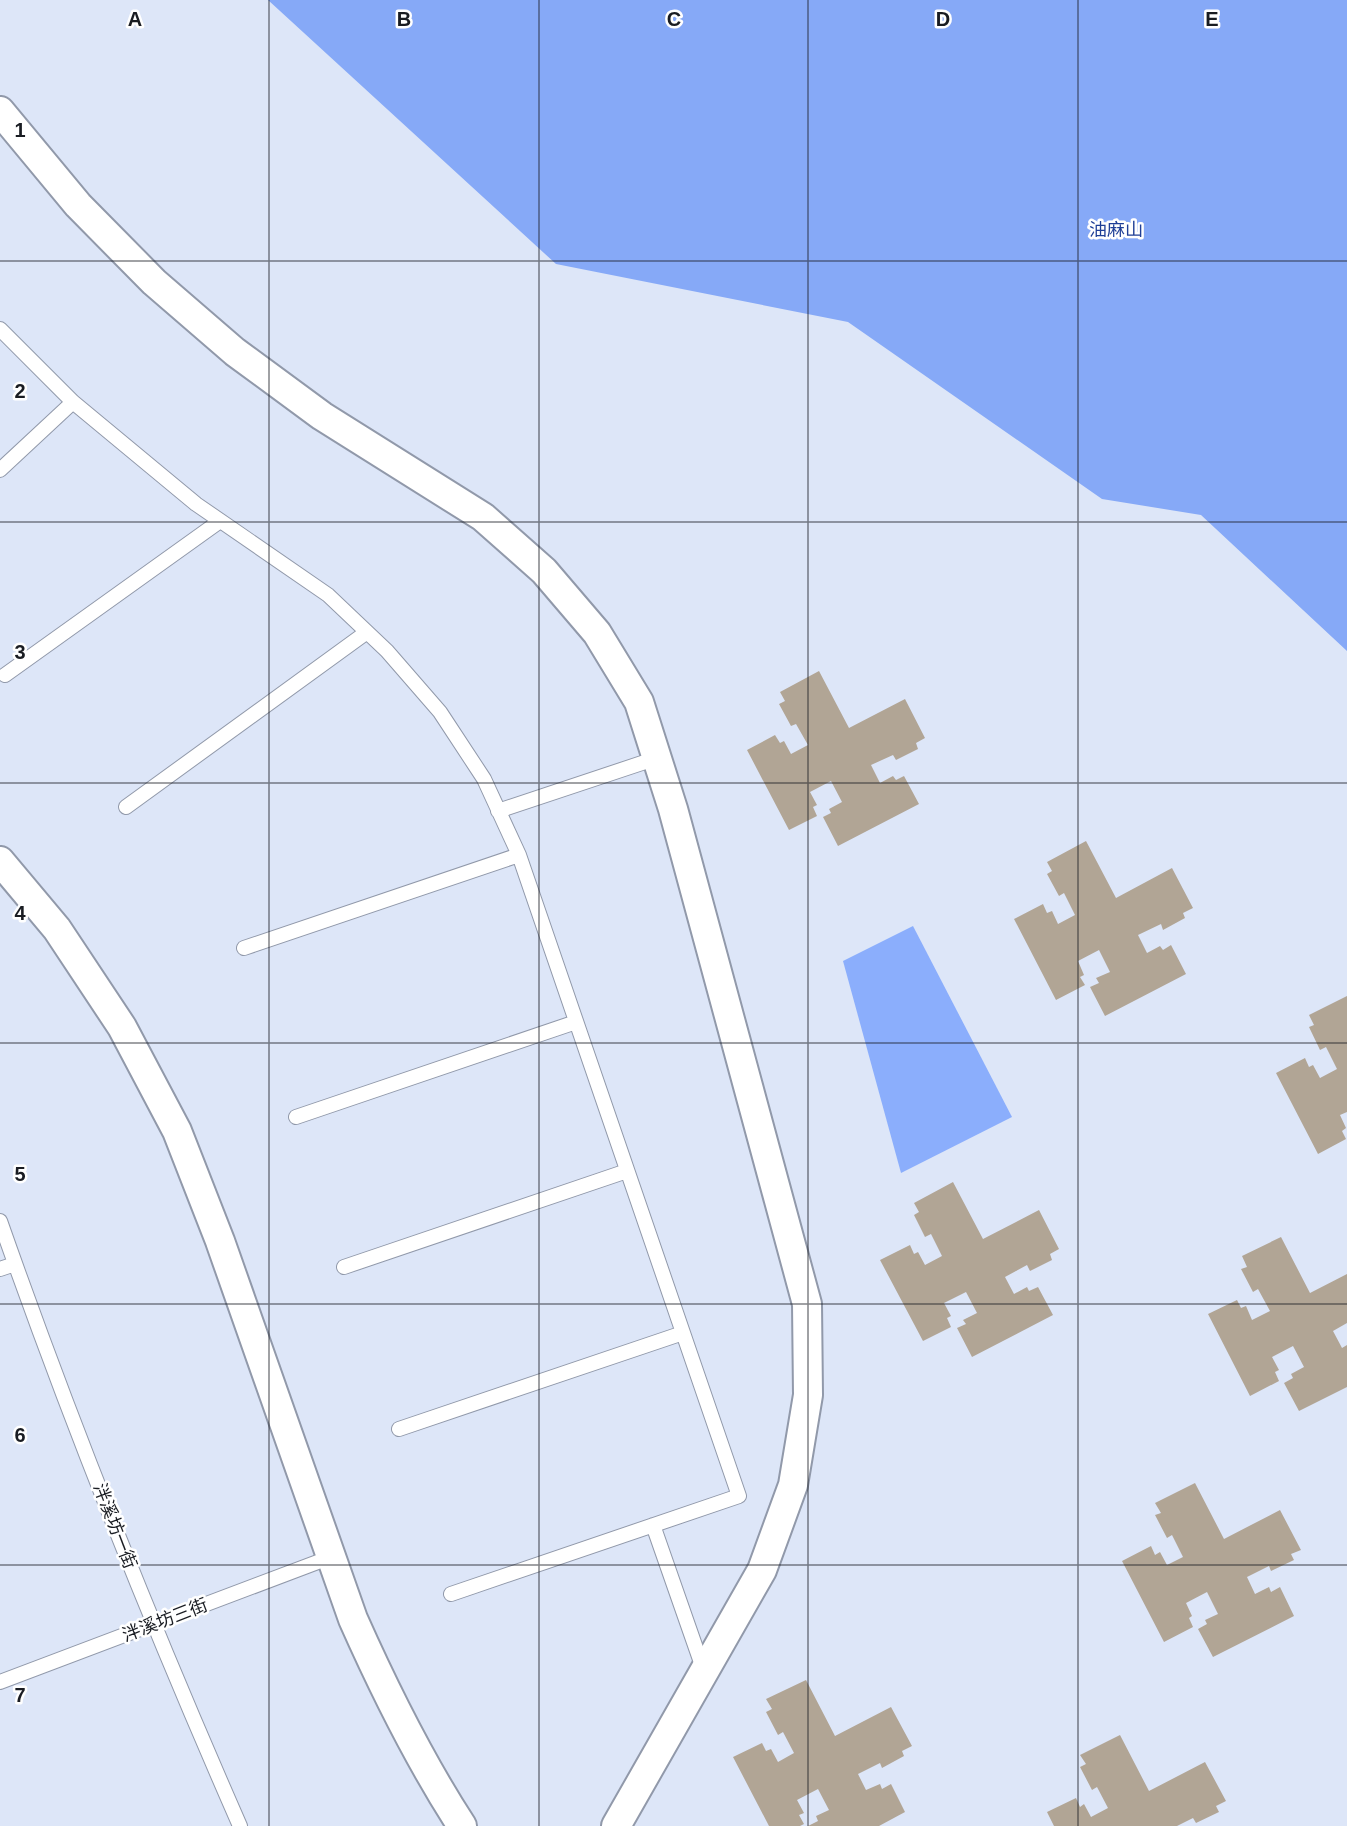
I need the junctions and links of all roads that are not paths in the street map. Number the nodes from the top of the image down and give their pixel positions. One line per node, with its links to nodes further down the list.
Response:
1 (0, 111): 8 (street)
2 (0, 328): 3 (lane)
3 (73, 402): 4 (lane); 5 (lane)
4 (0, 470)
5 (220, 521): 6 (lane); 7 (lane)
6 (367, 632): 9 (lane); 10 (lane)
7 (5, 675)
8 (657, 758): 10 (lane); 27 (street)
9 (126, 807)
10 (498, 811): 11 (lane)
11 (519, 855): 13 (lane); 14 (lane)
12 (0, 861): 24 (street)
13 (244, 948)
14 (576, 1022): 15 (lane); 16 (lane)
15 (296, 1116)
16 (627, 1171): 19 (lane); 21 (lane)
17 (0, 1221): 18 (lane, 泮溪坊一街)
18 (15, 1264): 20 (lane); 26 (lane, 泮溪坊一街)
19 (344, 1267)
20 (0, 1269)
21 (683, 1333): 22 (lane); 23 (lane)
22 (399, 1429)
23 (653, 1525): 25 (lane); 27 (lane)
24 (331, 1557): 26 (lane, 泮溪坊三街); 30 (street)
25 (451, 1594)
26 (154, 1624): 28 (lane, 泮溪坊三街); 29 (lane, 泮溪坊一街)
27 (704, 1672): 31 (street)
28 (0, 1682)
29 (240, 1826)
30 (462, 1826)
31 (616, 1826)

